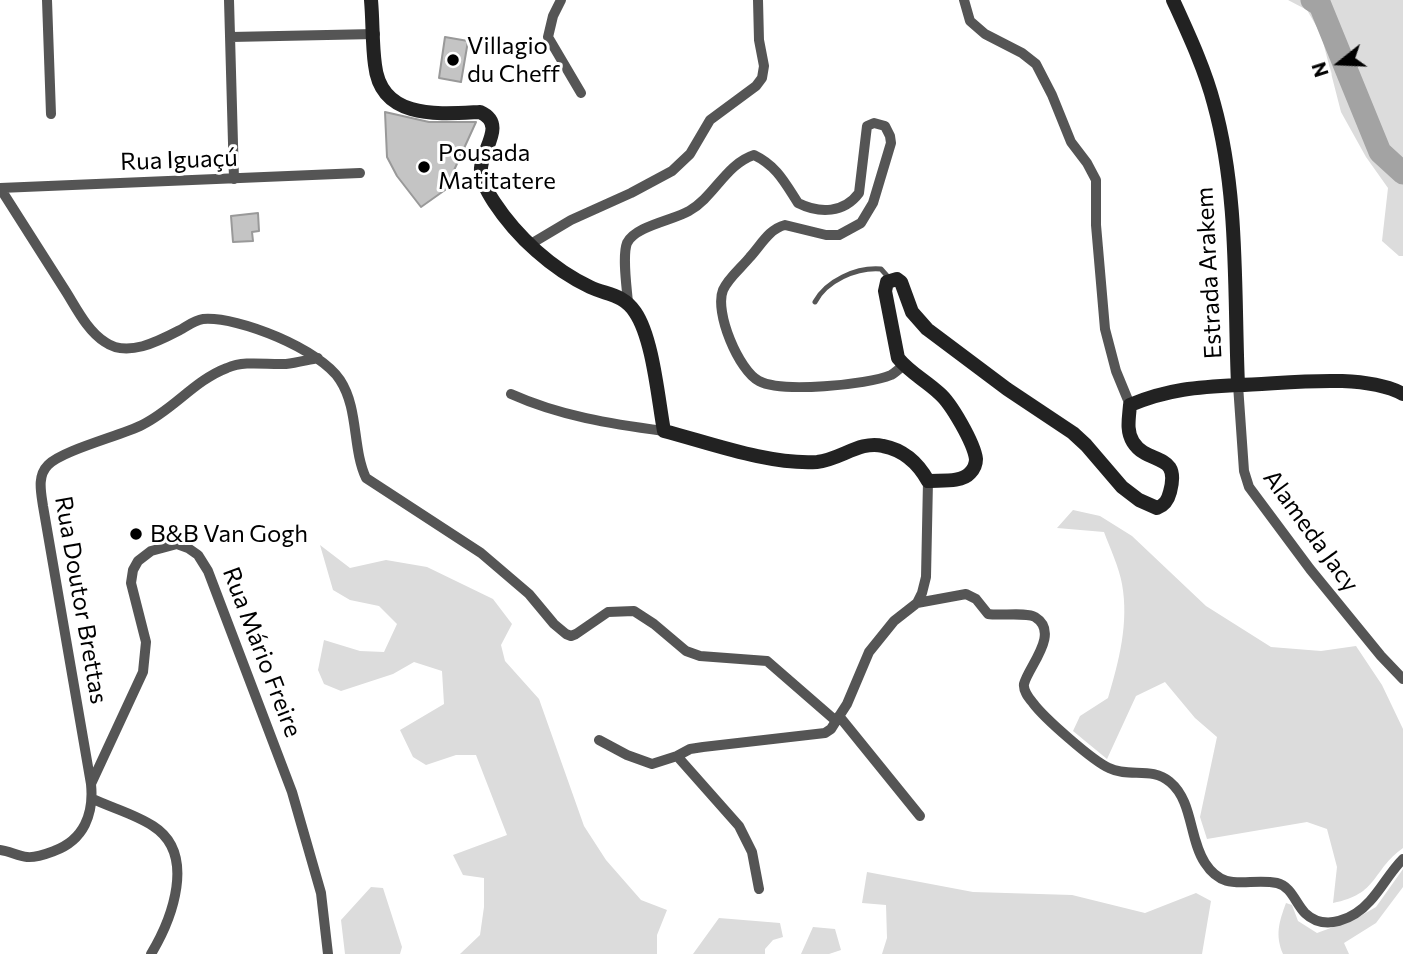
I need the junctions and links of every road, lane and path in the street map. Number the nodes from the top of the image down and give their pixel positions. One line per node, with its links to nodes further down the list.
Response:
1 (47, 0): 11 (street)
2 (229, 0): 9 (street)
3 (371, 0): 8 (street)
4 (561, 0): 10 (street)
5 (758, 0): 15 (street)
6 (964, 0): 24 (street)
7 (1173, 0): 21 (street, Estrada Arakem)
8 (374, 34): 9 (street); 15 (street)
9 (231, 37): 13 (street)
10 (580, 93)
11 (51, 114)
12 (360, 173): 13 (street, Rua Iguaçú)
13 (234, 179): 14 (street, Rua Iguaçú)
14 (0, 188): 19 (street)
15 (529, 245): 18 (street)
16 (896, 281): 17 (lane); 20 (street); 24 (street)
17 (815, 302)
18 (628, 303): 20 (street); 25 (street)
19 (317, 358): 29 (street); 32 (street, Rua Doutor Brettas)
20 (904, 365): 26 (street)
21 (1238, 385): 23 (street, Estrada Arakem); 24 (street); 28 (street, Alameda Jacy)
22 (512, 394): 25 (street)
23 (1403, 394)
24 (1130, 405)
25 (664, 431): 26 (street)
26 (928, 481): 27 (street)
27 (917, 603): 29 (street); 36 (street)
28 (1403, 679)
29 (838, 719): 31 (street); 34 (street)
30 (599, 740): 31 (street)
31 (677, 755): 37 (street)
32 (91, 784): 33 (street); 39 (street, Rua Mário Freire)
33 (93, 799): 35 (street); 38 (street)
34 (920, 816)
35 (0, 850)
36 (1403, 859)
37 (759, 889)
38 (150, 954)
39 (328, 954)

